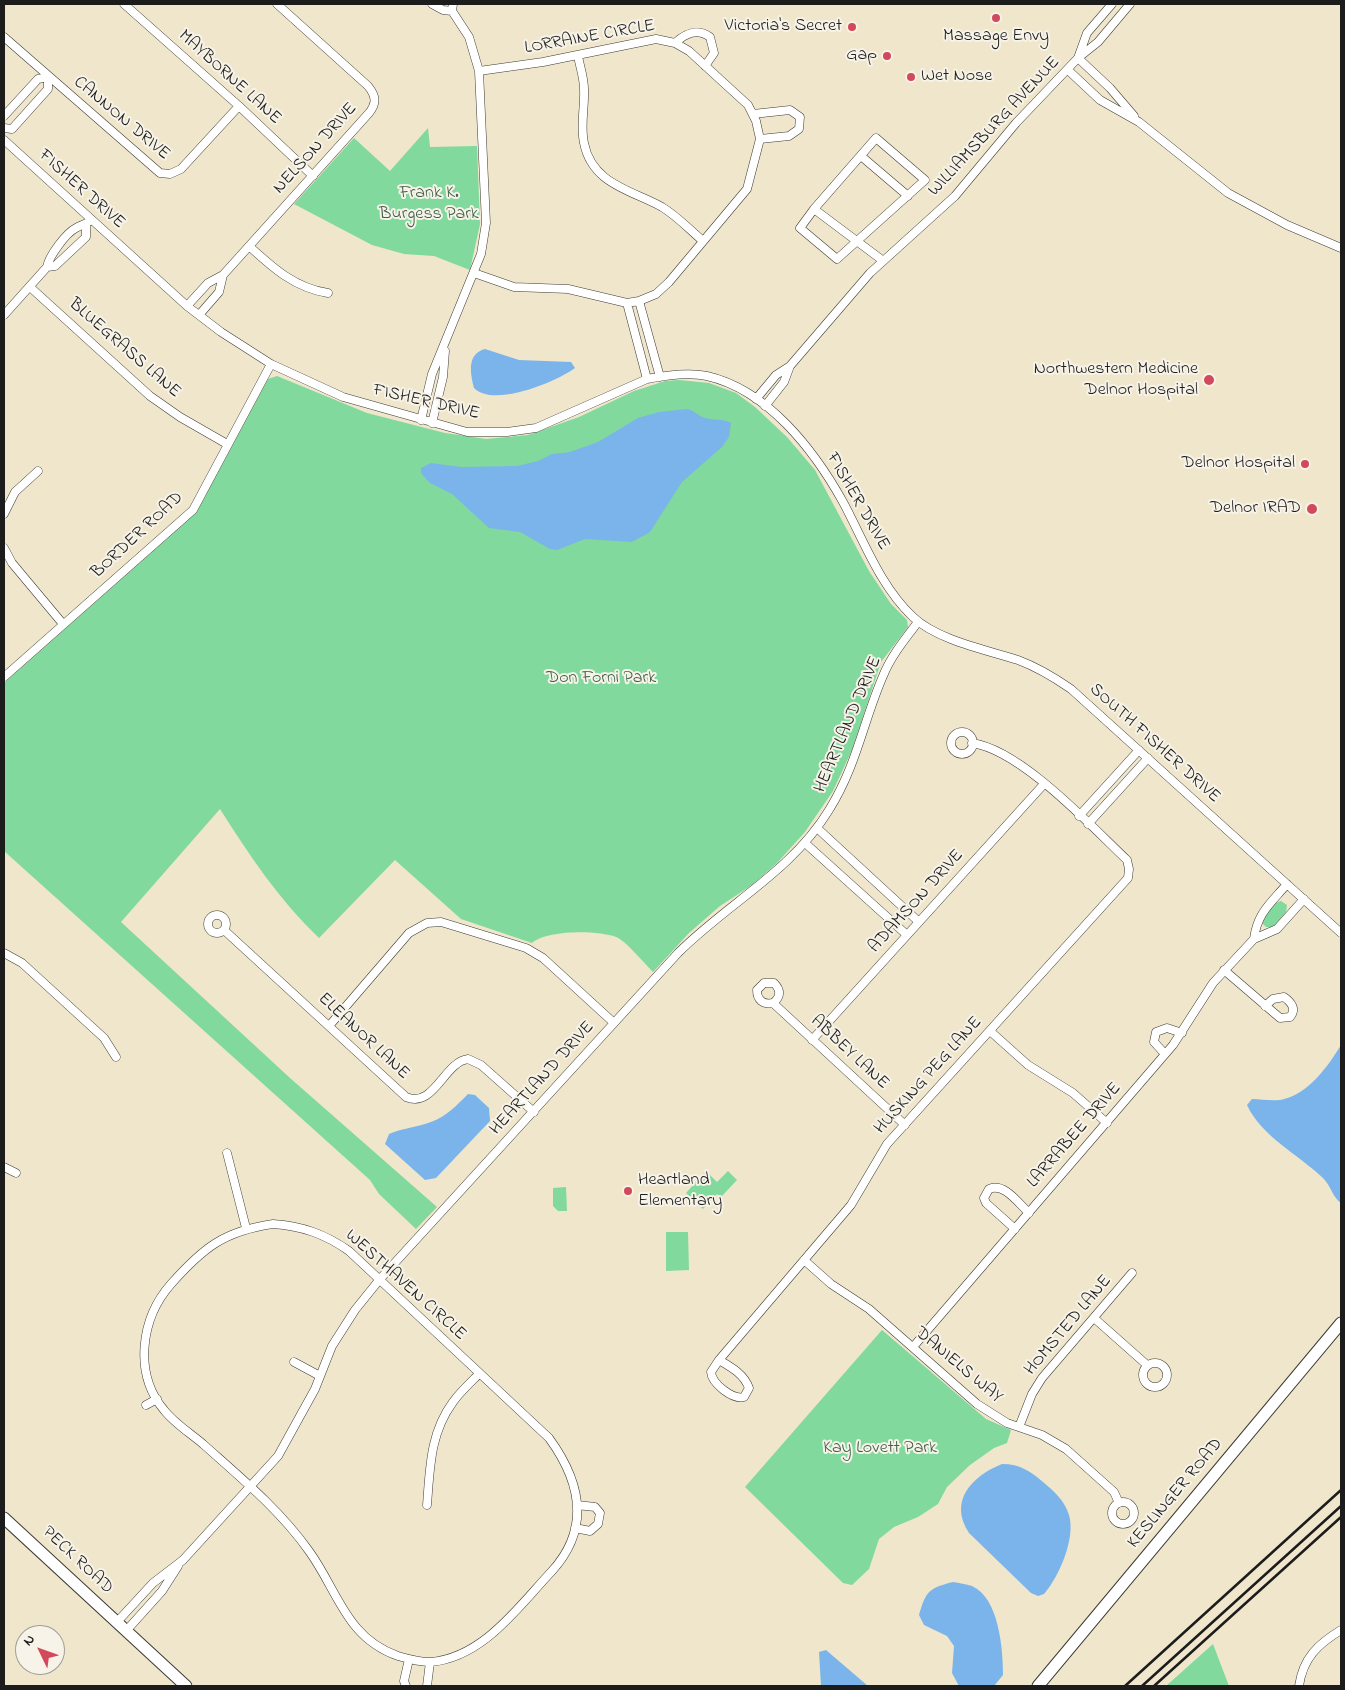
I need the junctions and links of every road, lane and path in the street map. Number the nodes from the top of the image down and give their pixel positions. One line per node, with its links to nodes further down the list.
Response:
1 (124, 4): 15 (street, MAYBORNE LANE)
2 (277, 4): 23 (street, NELSON DRIVE)
3 (432, 4): 6 (street)
4 (1112, 4): 10 (street, WILLIAMSBURG AVENUE)
5 (1130, 4): 10 (street, WILLIAMSBURG AVENUE)
6 (452, 7): 13 (street)
7 (4, 37): 14 (street, CANNON DRIVE)
8 (675, 43): 9 (street, LORRAINE CIRCLE); 11 (street, LORRAINE CIRCLE); 11 (street)
9 (578, 56): 13 (street, LORRAINE CIRCLE); 27 (street)
10 (1078, 58): 12 (street, WILLIAMSBURG AVENUE); 18 (street)
11 (705, 66): 16 (street, LORRAINE CIRCLE)
12 (1068, 70): 18 (street); 31 (street, WILLIAMSBURG AVENUE)
13 (478, 71): 33 (street)
14 (48, 77): 15 (street, CANNON DRIVE); 17 (street); 19 (street)
15 (239, 106): 23 (street, MAYBORNE LANE)
16 (753, 114): 20 (street, LORRAINE CIRCLE); 20 (street)
17 (4, 116)
18 (1139, 122): 30 (street)
19 (4, 128)
20 (760, 139): 27 (street)
21 (4, 140): 26 (street, FISHER DRIVE)
22 (861, 156): 24 (street); 24 (street); 25 (street)
23 (313, 176): 29 (street, NELSON DRIVE)
24 (908, 196): 28 (street)
25 (814, 209): 28 (street); 28 (street)
26 (88, 222): 32 (street); 32 (street); 39 (street, FISHER DRIVE)
27 (704, 241): 37 (street)
28 (858, 242): 31 (street)
29 (249, 246): 34 (street, NELSON DRIVE); 36 (street)
30 (1341, 248)
31 (882, 260): 44 (street, WILLIAMSBURG AVENUE)
32 (47, 267): 35 (street)
33 (474, 273): 38 (street); 42 (street)
34 (223, 275): 39 (street, NELSON DRIVE); 41 (street, NELSON DRIVE)
35 (30, 287): 40 (street); 51 (street, BLUEGRASS LANE)
36 (328, 292)
37 (639, 301): 38 (street); 45 (street)
38 (627, 303): 46 (street)
39 (187, 306): 41 (street, FISHER DRIVE)
40 (4, 315)
41 (199, 315): 43 (street, FISHER DRIVE)
42 (446, 342): 49 (street); 50 (street)
43 (271, 364): 49 (street, FISHER DRIVE); 51 (street, BORDER ROAD)
44 (790, 366): 47 (street, WILLIAMSBURG AVENUE); 48 (street, WILLIAMSBURG AVENUE)
45 (660, 377): 46 (street, FISHER DRIVE); 47 (street, FISHER DRIVE)
46 (647, 379): 50 (street, FISHER DRIVE)
47 (756, 399): 48 (street, FISHER DRIVE)
48 (765, 406): 55 (street, FISHER DRIVE)
49 (421, 420): 50 (street, FISHER DRIVE)
50 (432, 423)
51 (227, 444): 56 (street, BORDER ROAD)
52 (38, 471): 53 (street)
53 (4, 514)
54 (4, 548): 56 (street)
55 (918, 622): 59 (street, SOUTH FISHER DRIVE); 64 (street, HEARTLAND DRIVE)
56 (63, 624): 57 (street, BORDER ROAD)
57 (4, 676)
58 (972, 743): 61 (street, HUSKING PEG LANE)
59 (1139, 750): 60 (street, SOUTH FISHER DRIVE); 62 (street)
60 (1148, 758): 63 (street); 66 (street, SOUTH FISHER DRIVE)
61 (1044, 784): 62 (street, HUSKING PEG LANE); 68 (street, ADAMSON DRIVE)
62 (1079, 816): 63 (street, HUSKING PEG LANE)
63 (1088, 824): 79 (street, HUSKING PEG LANE)
64 (817, 828): 65 (street, HEARTLAND DRIVE); 68 (street)
65 (805, 843): 71 (street); 77 (street, HEARTLAND DRIVE)
66 (1287, 884): 67 (street, SOUTH FISHER DRIVE); 72 (street)
67 (1304, 899): 70 (street, SOUTH FISHER DRIVE); 72 (street, LARRABEE DRIVE)
68 (919, 922): 71 (street, ADAMSON DRIVE)
69 (224, 930): 78 (street, ELEANOR LANE)
70 (1341, 933)
71 (907, 935): 81 (street, ADAMSON DRIVE)
72 (1254, 939): 74 (street, LARRABEE DRIVE)
73 (4, 953): 83 (street)
74 (1224, 970): 76 (street); 80 (street, LARRABEE DRIVE)
75 (773, 1003): 81 (street, ABBEY LANE)
76 (1265, 1006)
77 (614, 1023): 78 (street); 84 (street, HEARTLAND DRIVE)
78 (329, 1026): 84 (street, ELEANOR LANE)
79 (990, 1031): 85 (street); 86 (street, HUSKING PEG LANE)
80 (1182, 1033): 82 (street, LARRABEE DRIVE); 82 (street)
81 (812, 1040): 86 (street, ABBEY LANE)
82 (1165, 1054): 85 (street, LARRABEE DRIVE)
83 (116, 1058)
84 (534, 1112): 95 (street, HEARTLAND DRIVE)
85 (1107, 1122): 90 (street, LARRABEE DRIVE)
86 (904, 1125): 93 (street, HUSKING PEG LANE)
87 (227, 1153): 91 (street)
88 (4, 1167): 89 (street)
89 (16, 1173)
90 (1029, 1213): 92 (street, LARRABEE DRIVE); 92 (street)
91 (246, 1228): 95 (street, WESTHAVEN CIRCLE); 104 (street, WESTHAVEN CIRCLE)
92 (1015, 1229): 98 (street, LARRABEE DRIVE)
93 (804, 1260): 98 (street, DANIELS WAY); 99 (street, HUSKING PEG LANE)
94 (1132, 1273): 96 (street, HOMSTED LANE)
95 (380, 1279): 102 (street, WESTHAVEN CIRCLE); 103 (street, HEARTLAND DRIVE)
96 (1094, 1318): 101 (street); 106 (street, HOMSTED LANE)
97 (1341, 1323): 122 (main road, KESLINGER ROAD)
98 (913, 1347): 106 (street, DANIELS WAY)
99 (719, 1360): 99 (street)
100 (294, 1362): 103 (street)
101 (1147, 1365)
102 (479, 1374): 109 (street, WESTHAVEN CIRCLE); 110 (street)
103 (320, 1376): 107 (street, HEARTLAND DRIVE)
104 (157, 1399): 105 (street); 107 (street, WESTHAVEN CIRCLE)
105 (146, 1405)
106 (1019, 1427): 108 (street, DANIELS WAY)
107 (251, 1487): 113 (street, HEARTLAND DRIVE); 117 (street, WESTHAVEN CIRCLE)
108 (1119, 1503)
109 (577, 1504): 112 (street, WESTHAVEN CIRCLE); 112 (street)
110 (427, 1505)
111 (4, 1518): 114 (main road, PECK ROAD)
112 (575, 1528): 118 (street, WESTHAVEN CIRCLE)
113 (183, 1560): 114 (street, HEARTLAND DRIVE); 116 (street, HEARTLAND DRIVE)
114 (117, 1622): 116 (main road, PECK ROAD)
115 (1341, 1630): 123 (street)
116 (126, 1631): 119 (main road, PECK ROAD)
117 (409, 1659): 118 (street, WESTHAVEN CIRCLE); 120 (street)
118 (430, 1662): 121 (street)
119 (186, 1686)
120 (406, 1686)
121 (427, 1686)
122 (1038, 1686)
123 (1299, 1686)

